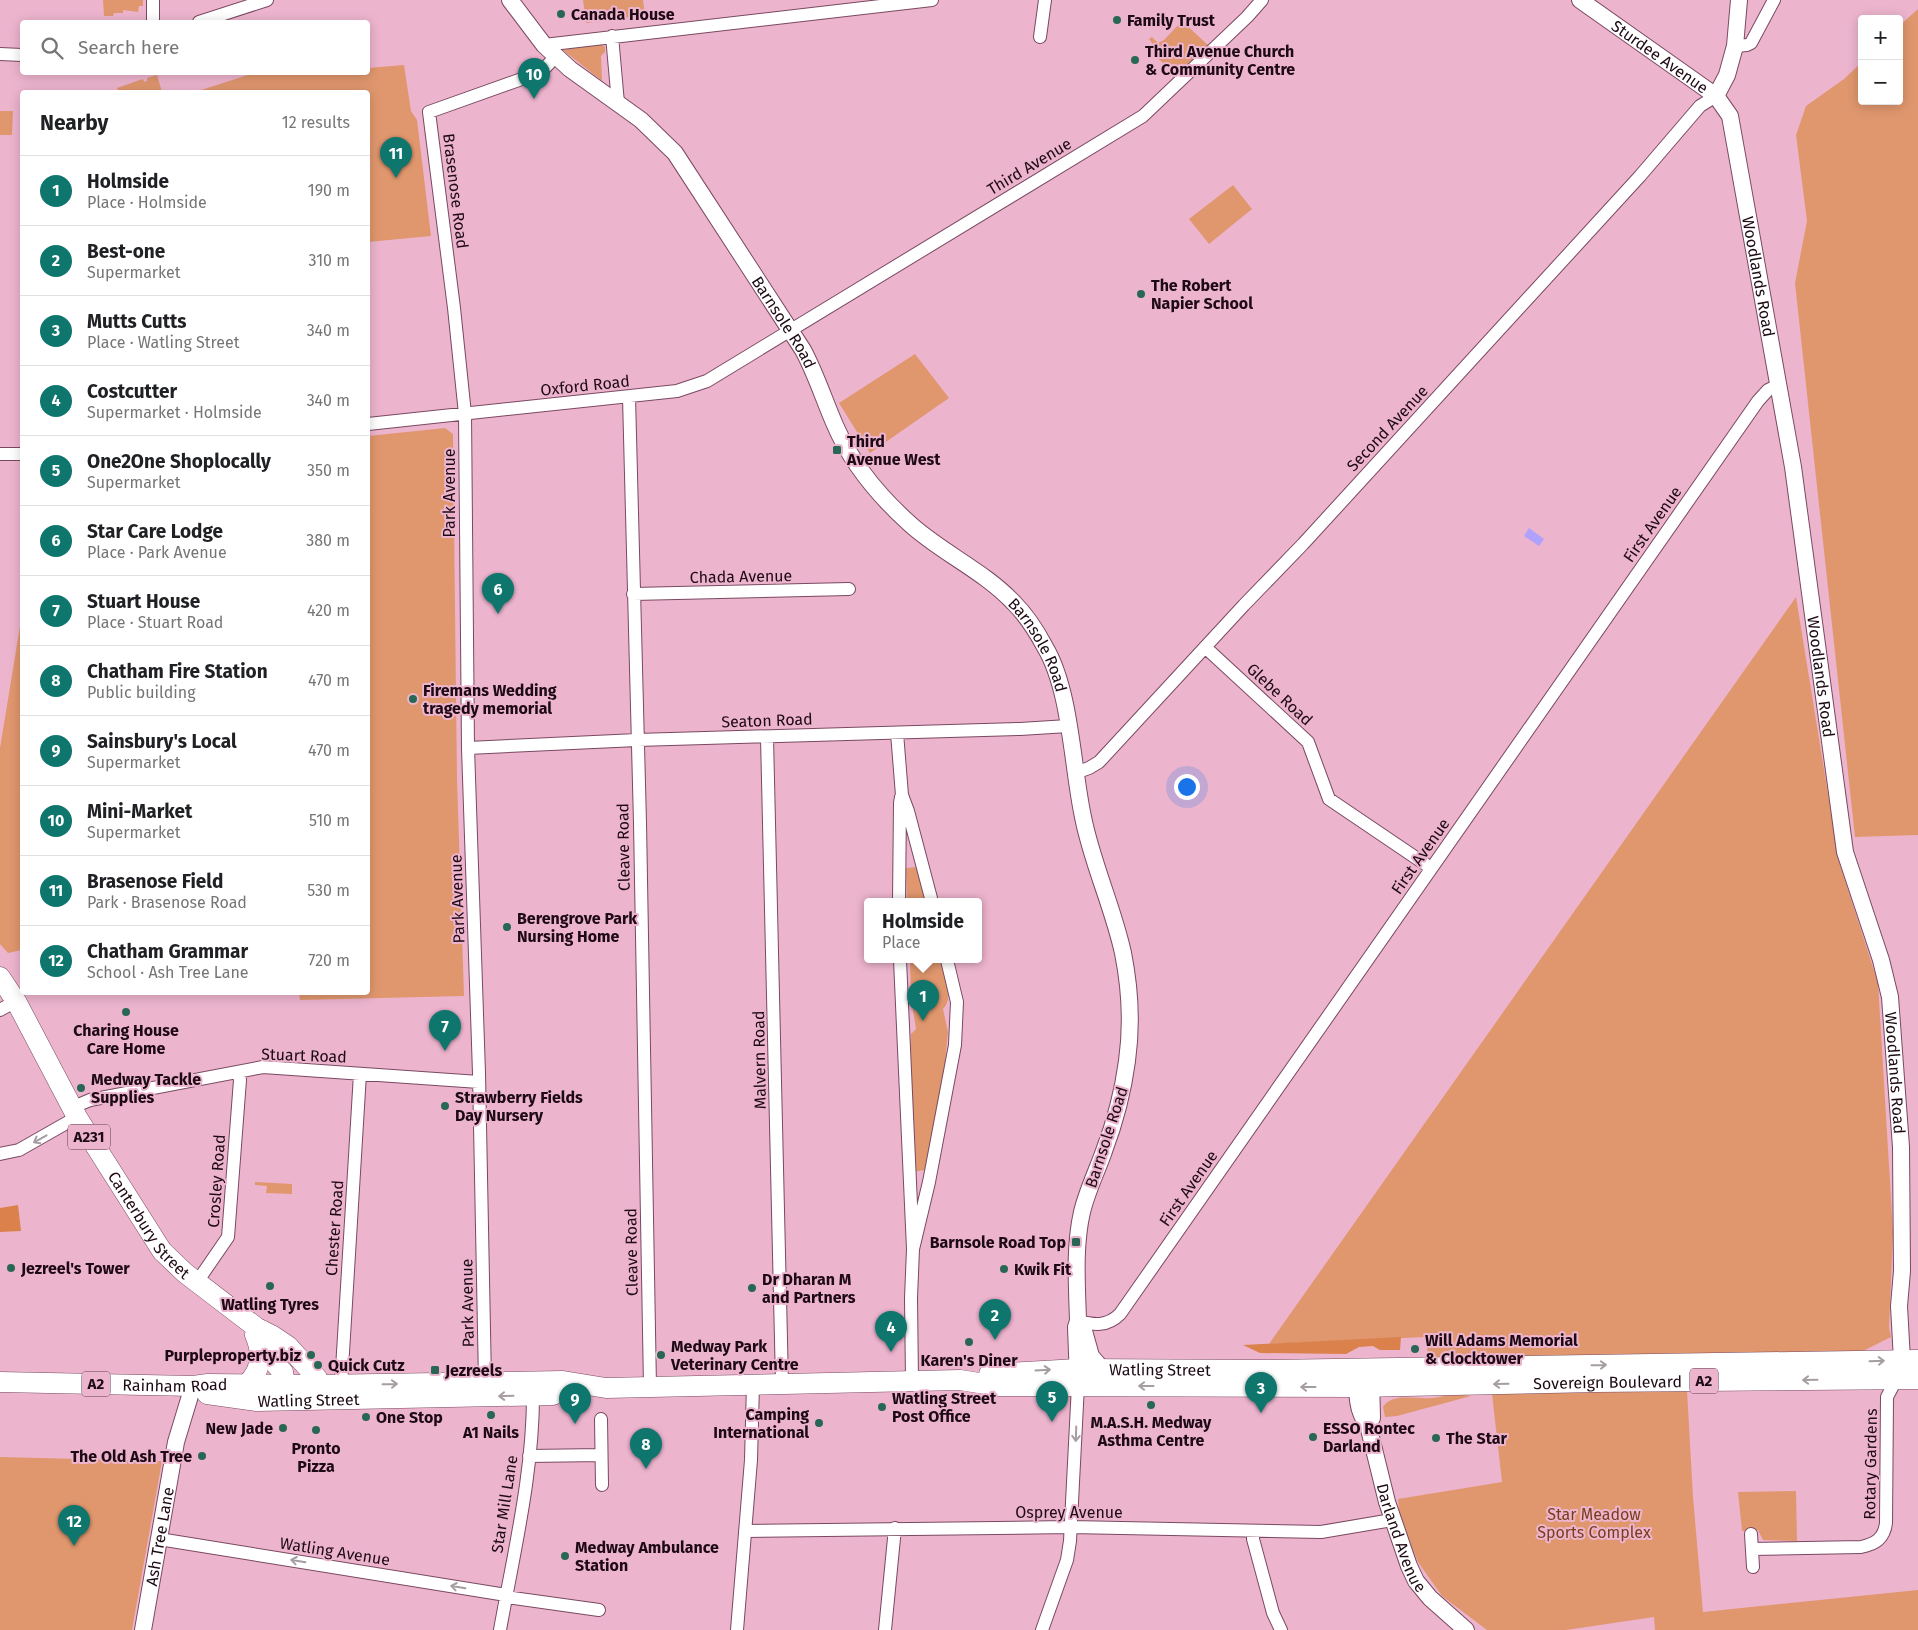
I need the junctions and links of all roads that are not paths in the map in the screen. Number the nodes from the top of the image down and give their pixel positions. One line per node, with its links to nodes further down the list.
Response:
1 (153, 0): 10 (street)
2 (267, 0): 11 (street)
3 (510, 0): 14 (street, Barnsole Road)
4 (932, 0): 12 (street)
5 (1045, 0): 13 (street)
6 (1262, 0): 21 (street, Third Avenue)
7 (1580, 0): 19 (street, Sturdee Avenue)
8 (1739, 0): 15 (street)
9 (1774, 0): 15 (street)
10 (153, 20)
11 (205, 20)
12 (612, 36): 14 (street); 20 (street)
13 (1040, 37)
14 (544, 45): 18 (street, Barnsole Road)
15 (1735, 46): 19 (street)
16 (0, 54): 17 (street)
17 (20, 55)
18 (556, 56): 20 (street, Barnsole Road); 24 (street, Brasenose Road)
19 (1716, 96): 22 (street, Woodlands Road); 30 (street, Second Avenue)
20 (618, 102): 21 (street, Barnsole Road)
21 (791, 330): 23 (street, Oxford Road); 31 (street, Barnsole Road)
22 (1778, 385): 40 (street, First Avenue); 58 (street, Woodlands Road)
23 (629, 397): 24 (street, Oxford Road); 29 (street, Cleave Road)
24 (465, 414): 25 (street, Oxford Road); 35 (street, Park Avenue)
25 (370, 424)
26 (0, 454): 27 (street)
27 (20, 454)
28 (849, 589): 29 (street, Chada Avenue)
29 (634, 594): 34 (street, Cleave Road)
30 (1205, 647): 36 (street, Second Avenue); 40 (street, Glebe Road)
31 (1068, 726): 32 (street, Seaton Road); 36 (street, Barnsole Road)
32 (897, 733): 33 (street, Seaton Road); 37 (street)
33 (767, 737): 34 (street, Seaton Road); 67 (street, Malvern Road)
34 (637, 740): 35 (street, Seaton Road); 73 (street, Cleave Road)
35 (468, 748): 49 (street, Park Avenue)
36 (1075, 773): 56 (street, Barnsole Road)
37 (902, 795): 38 (street); 39 (street)
38 (920, 852): 39 (street); 42 (street)
39 (899, 854): 41 (street)
40 (1431, 868): 56 (street, First Avenue)
41 (899, 898)
42 (931, 898)
43 (900, 963): 52 (street)
44 (947, 963): 53 (street)
45 (0, 977): 46 (main road, Canterbury Street / A231)
46 (8, 1006): 50 (main road, Canterbury Street / A231)
47 (238, 1072): 48 (street, Stuart Road); 50 (street, Stuart Road); 55 (street, Crosley Road)
48 (360, 1074): 49 (street, Stuart Road); 71 (street, Chester Road)
49 (479, 1082): 66 (street, Park Avenue)
50 (74, 1113): 51 (street, Stuart Road, one-way to 51); 55 (main road, Canterbury Street / A231)
51 (0, 1154)
52 (910, 1181): 53 (street); 54 (street)
53 (929, 1182): 54 (street)
54 (913, 1249): 63 (street)
55 (197, 1282): 57 (main road, Canterbury Street / A231)
56 (1078, 1321): 59 (street, Barnsole Road); 60 (street, Barnsole Road)
57 (256, 1326): 69 (main road); 70 (main road, Canterbury Street / A231); 75 (main road)
58 (1910, 1360): 61 (main road, Sovereign Boulevard / A2, one-way to 58); 64 (street, Woodlands Road)
59 (1102, 1369): 60 (main road, Watling Street / A2); 61 (main road, Watling Street / A2)
60 (1078, 1377): 61 (main road, Watling Street / A2, one-way to 60); 63 (main road, Watling Street / A2); 81 (street, one-way to 81)
61 (1365, 1377): 64 (main road, Sovereign Boulevard / A2, one-way to 61); 80 (street, Darland Avenue)
62 (1918, 1379): 64 (main road, Sovereign Boulevard / A2)
63 (912, 1380): 67 (main road, Watling Street / A2)
64 (1896, 1380): 87 (street, Rotary Gardens)
65 (0, 1382): 72 (main road, Rainham Road / A2)
66 (485, 1382): 71 (main road, Watling Street / A2, one-way to 66); 74 (main road, Watling Street / A2)
67 (782, 1383): 68 (main road, Watling Street / A2)
68 (753, 1384): 73 (main road, Watling Street / A2); 83 (street)
69 (246, 1385): 72 (main road, Rainham Road / A2); 75 (main road, Rainham Road / A2)
70 (319, 1385): 71 (main road, Watling Street / A2); 75 (main road, Rainham Road / A2)
71 (341, 1385)
72 (193, 1386): 75 (main road, Watling Street / A2); 86 (street, Ash Tree Lane)
73 (650, 1386): 74 (main road, Watling Street / A2)
74 (533, 1388): 75 (main road, Watling Street / A2, one-way to 75); 78 (street, Star Mill Lane)
75 (286, 1393)
76 (601, 1419): 77 (street)
77 (601, 1455): 78 (street); 79 (street)
78 (529, 1456): 89 (street, Star Mill Lane)
79 (602, 1485)
80 (1392, 1520): 84 (street, Osprey Avenue); 97 (street, Darland Avenue)
81 (1071, 1527): 82 (street, Osprey Avenue); 84 (street, Osprey Avenue); 95 (street)
82 (895, 1528): 83 (street, Osprey Avenue); 94 (street)
83 (745, 1530): 93 (street)
84 (1253, 1531): 96 (street)
85 (1751, 1534): 87 (street)
86 (159, 1539): 89 (street, Watling Avenue, one-way to 86); 91 (street, Ash Tree Lane)
87 (1752, 1549): 88 (street)
88 (1753, 1568)
89 (506, 1596): 90 (street, Watling Avenue); 92 (street, Star Mill Lane)
90 (599, 1610)
91 (144, 1630)
92 (500, 1630)
93 (737, 1630)
94 (885, 1630)
95 (1042, 1630)
96 (1282, 1630)
97 (1466, 1630)

